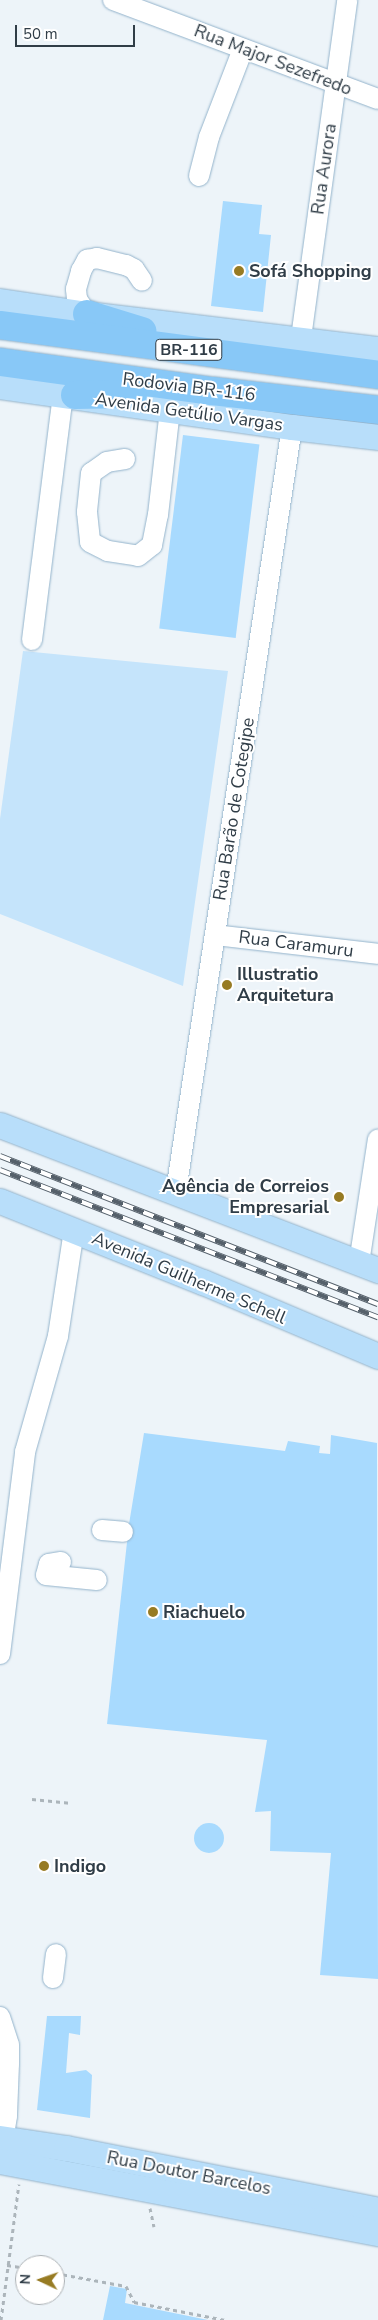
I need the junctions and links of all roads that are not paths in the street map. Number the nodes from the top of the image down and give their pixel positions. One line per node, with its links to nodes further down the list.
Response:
1 (113, 0): 3 (street, Rua Major Sezefredo)
2 (347, 0): 4 (street, Rua Aurora)
3 (243, 49): 4 (street, Rua Major Sezefredo); 6 (street)
4 (336, 84): 5 (street, Rua Major Sezefredo); 11 (street, Rua Aurora)
5 (378, 99)
6 (199, 176)
7 (142, 281): 9 (street)
8 (0, 302): 9 (main road)
9 (87, 314): 11 (main road); 13 (highway, BR-116)
10 (0, 325): 13 (highway, Rodovia BR-116 / BR-116)
11 (301, 338): 12 (main road)
12 (378, 349)
13 (215, 354): 15 (highway, Rodovia BR-116 / BR-116)
14 (0, 362): 17 (highway, Rodovia BR-116 / BR-116)
15 (378, 375)
16 (0, 386): 18 (main road, Avenida Getúlio Vargas)
17 (212, 391): 18 (highway, BR-116); 20 (highway, Rodovia BR-116 / BR-116)
18 (69, 395): 19 (main road, Avenida Getúlio Vargas); 24 (street)
19 (170, 410): 21 (main road, Avenida Getúlio Vargas); 23 (street)
20 (378, 410)
21 (292, 428): 22 (main road, Avenida Getúlio Vargas); 25 (street, Rua Barão de Cotegipe)
22 (378, 437)
23 (126, 459)
24 (32, 640)
25 (214, 935): 26 (street, Rua Caramuru); 29 (street, Rua Barão de Cotegipe)
26 (378, 954)
27 (0, 1125): 29 (main road)
28 (378, 1139): 32 (street)
29 (176, 1191): 32 (main road)
30 (0, 1201): 31 (main road, Avenida Guilherme Schell)
31 (74, 1230): 33 (main road, Avenida Guilherme Schell); 38 (street)
32 (369, 1266)
33 (378, 1356)
34 (102, 1530): 35 (street)
35 (123, 1532)
36 (61, 1562): 37 (street)
37 (96, 1580)
38 (0, 1654)
39 (56, 1954): 40 (street)
40 (53, 1978)
41 (0, 2017): 42 (street)
42 (1, 2149): 43 (main road, Rua Doutor Barcelos); 44 (main road, Rua Doutor Barcelos)
43 (378, 2210)
44 (378, 2232)

